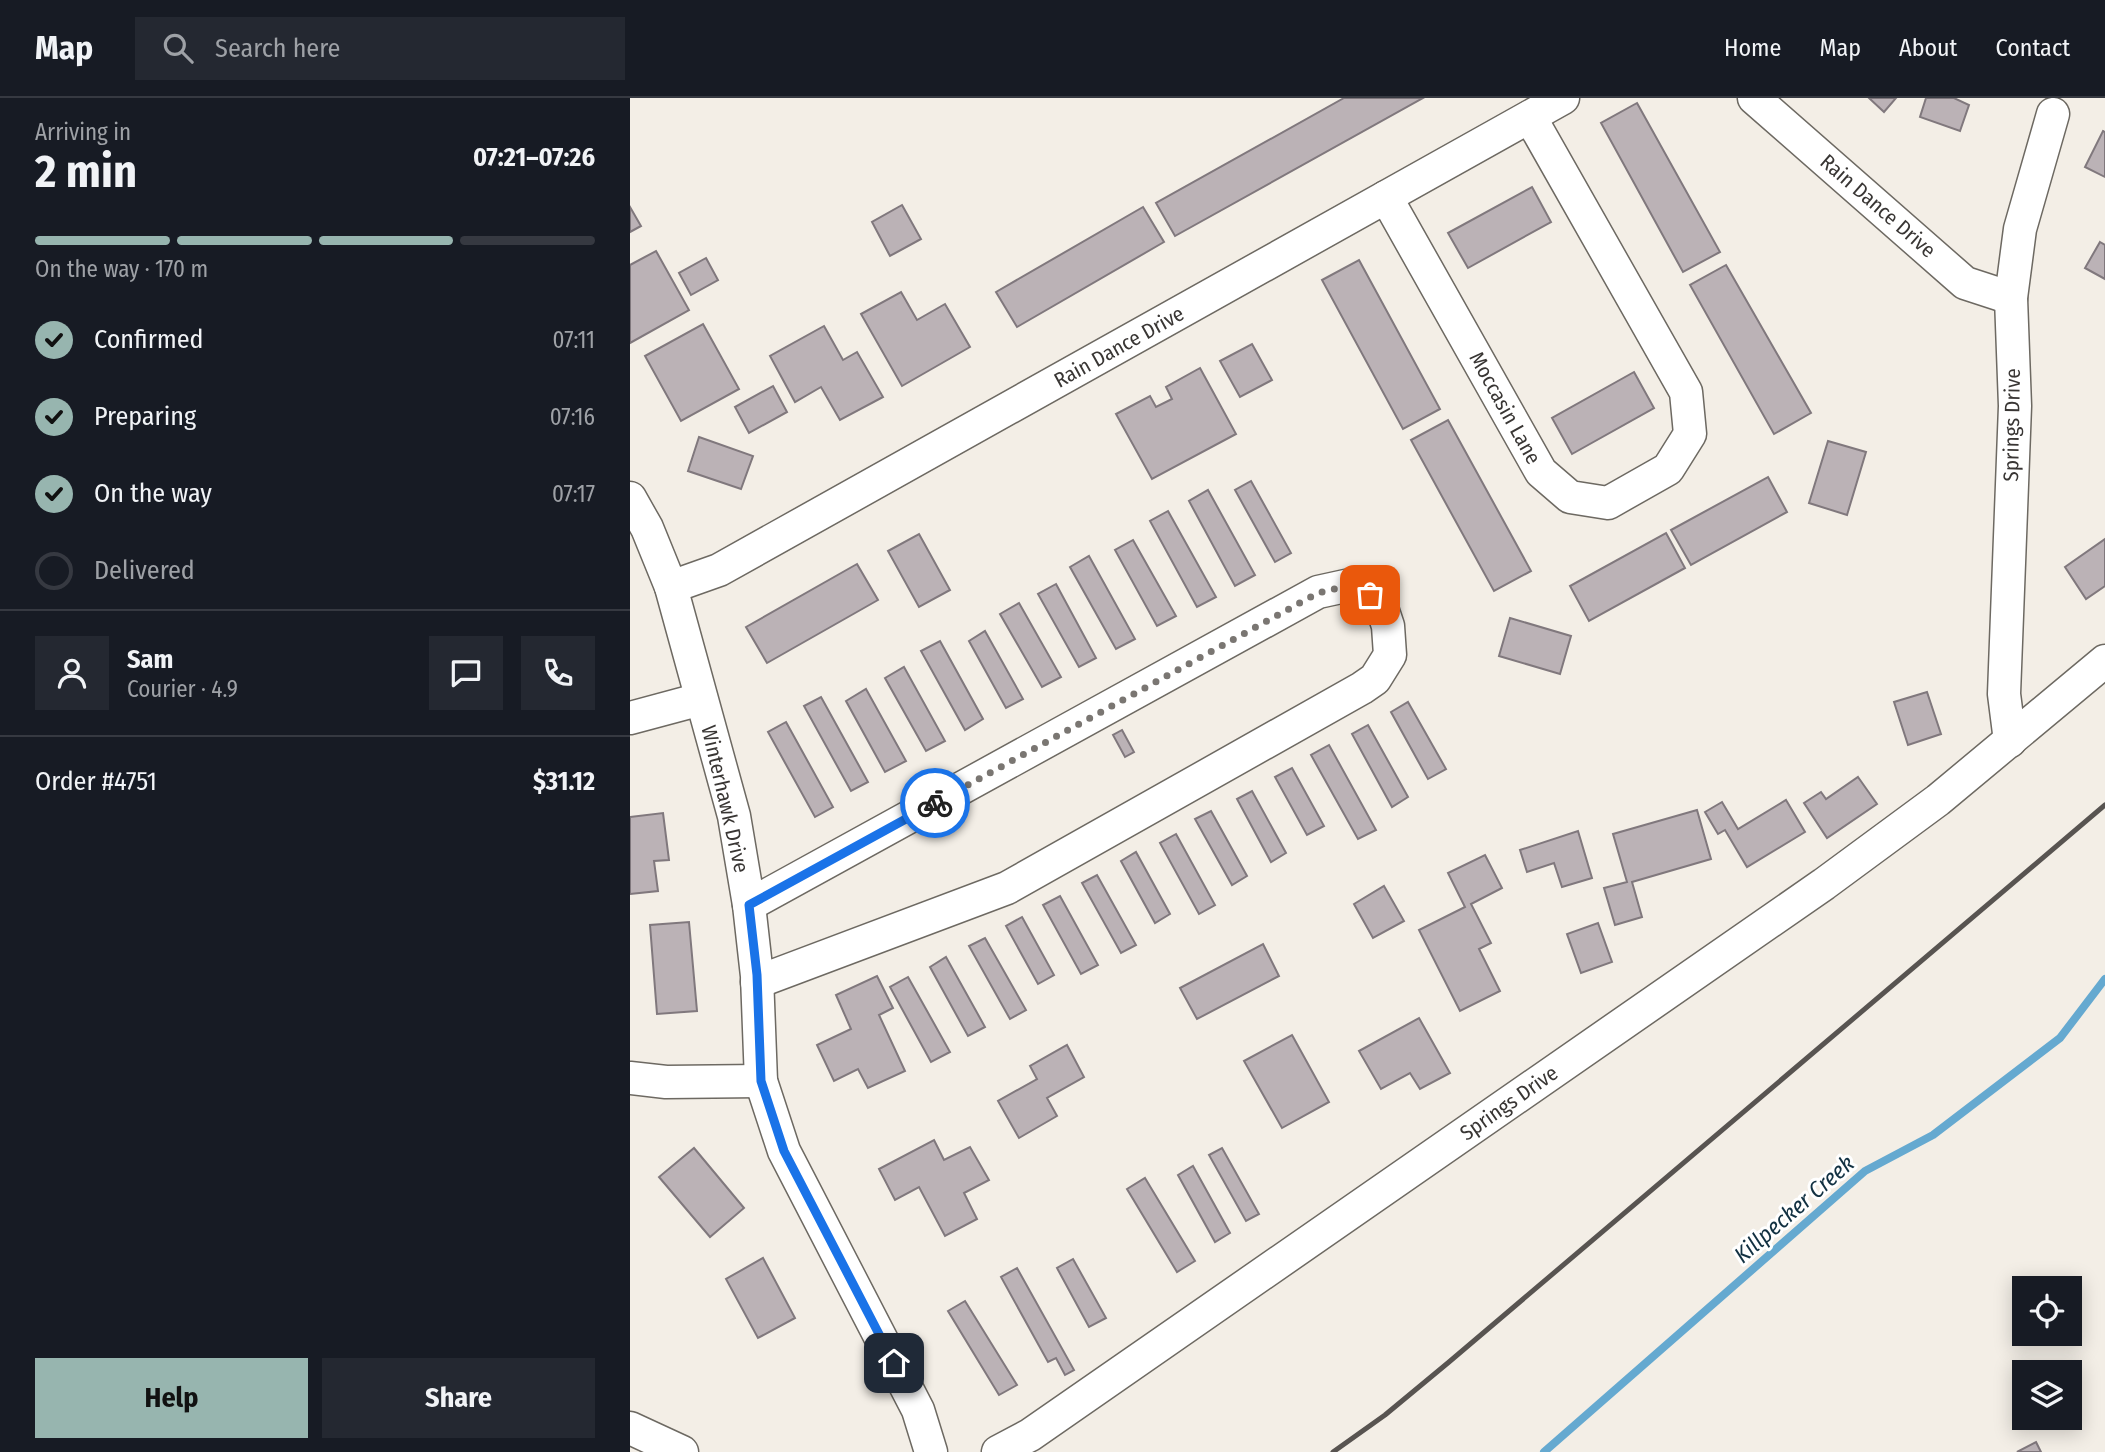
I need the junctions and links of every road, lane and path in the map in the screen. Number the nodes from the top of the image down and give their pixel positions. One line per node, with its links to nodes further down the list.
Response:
1 (1563, 98): 4 (street, Rain Dance Drive)
2 (1754, 98): 6 (street, Rain Dance Drive)
3 (2053, 114): 6 (street, Springs Drive)
4 (1530, 117): 5 (street, Rain Dance Drive); 5 (street, Moccasin Lane)
5 (1386, 197): 8 (street, Rain Dance Drive)
6 (2011, 298): 12 (street, Springs Drive)
7 (630, 498): 8 (street, Winterhawk Drive)
8 (671, 587): 10 (street, Winterhawk Drive)
9 (2105, 661): 12 (street, Springs Drive)
10 (701, 699): 11 (street); 13 (street, Winterhawk Drive)
11 (630, 718)
12 (2010, 741): 20 (street, Springs Drive)
13 (749, 905): 14 (street, Winterhawk Drive); 14 (street)
14 (757, 982): 16 (street, Winterhawk Drive)
15 (630, 1078): 16 (street)
16 (761, 1081): 19 (street, Winterhawk Drive)
17 (630, 1428): 18 (street)
18 (682, 1452)
19 (930, 1452)
20 (998, 1452)

